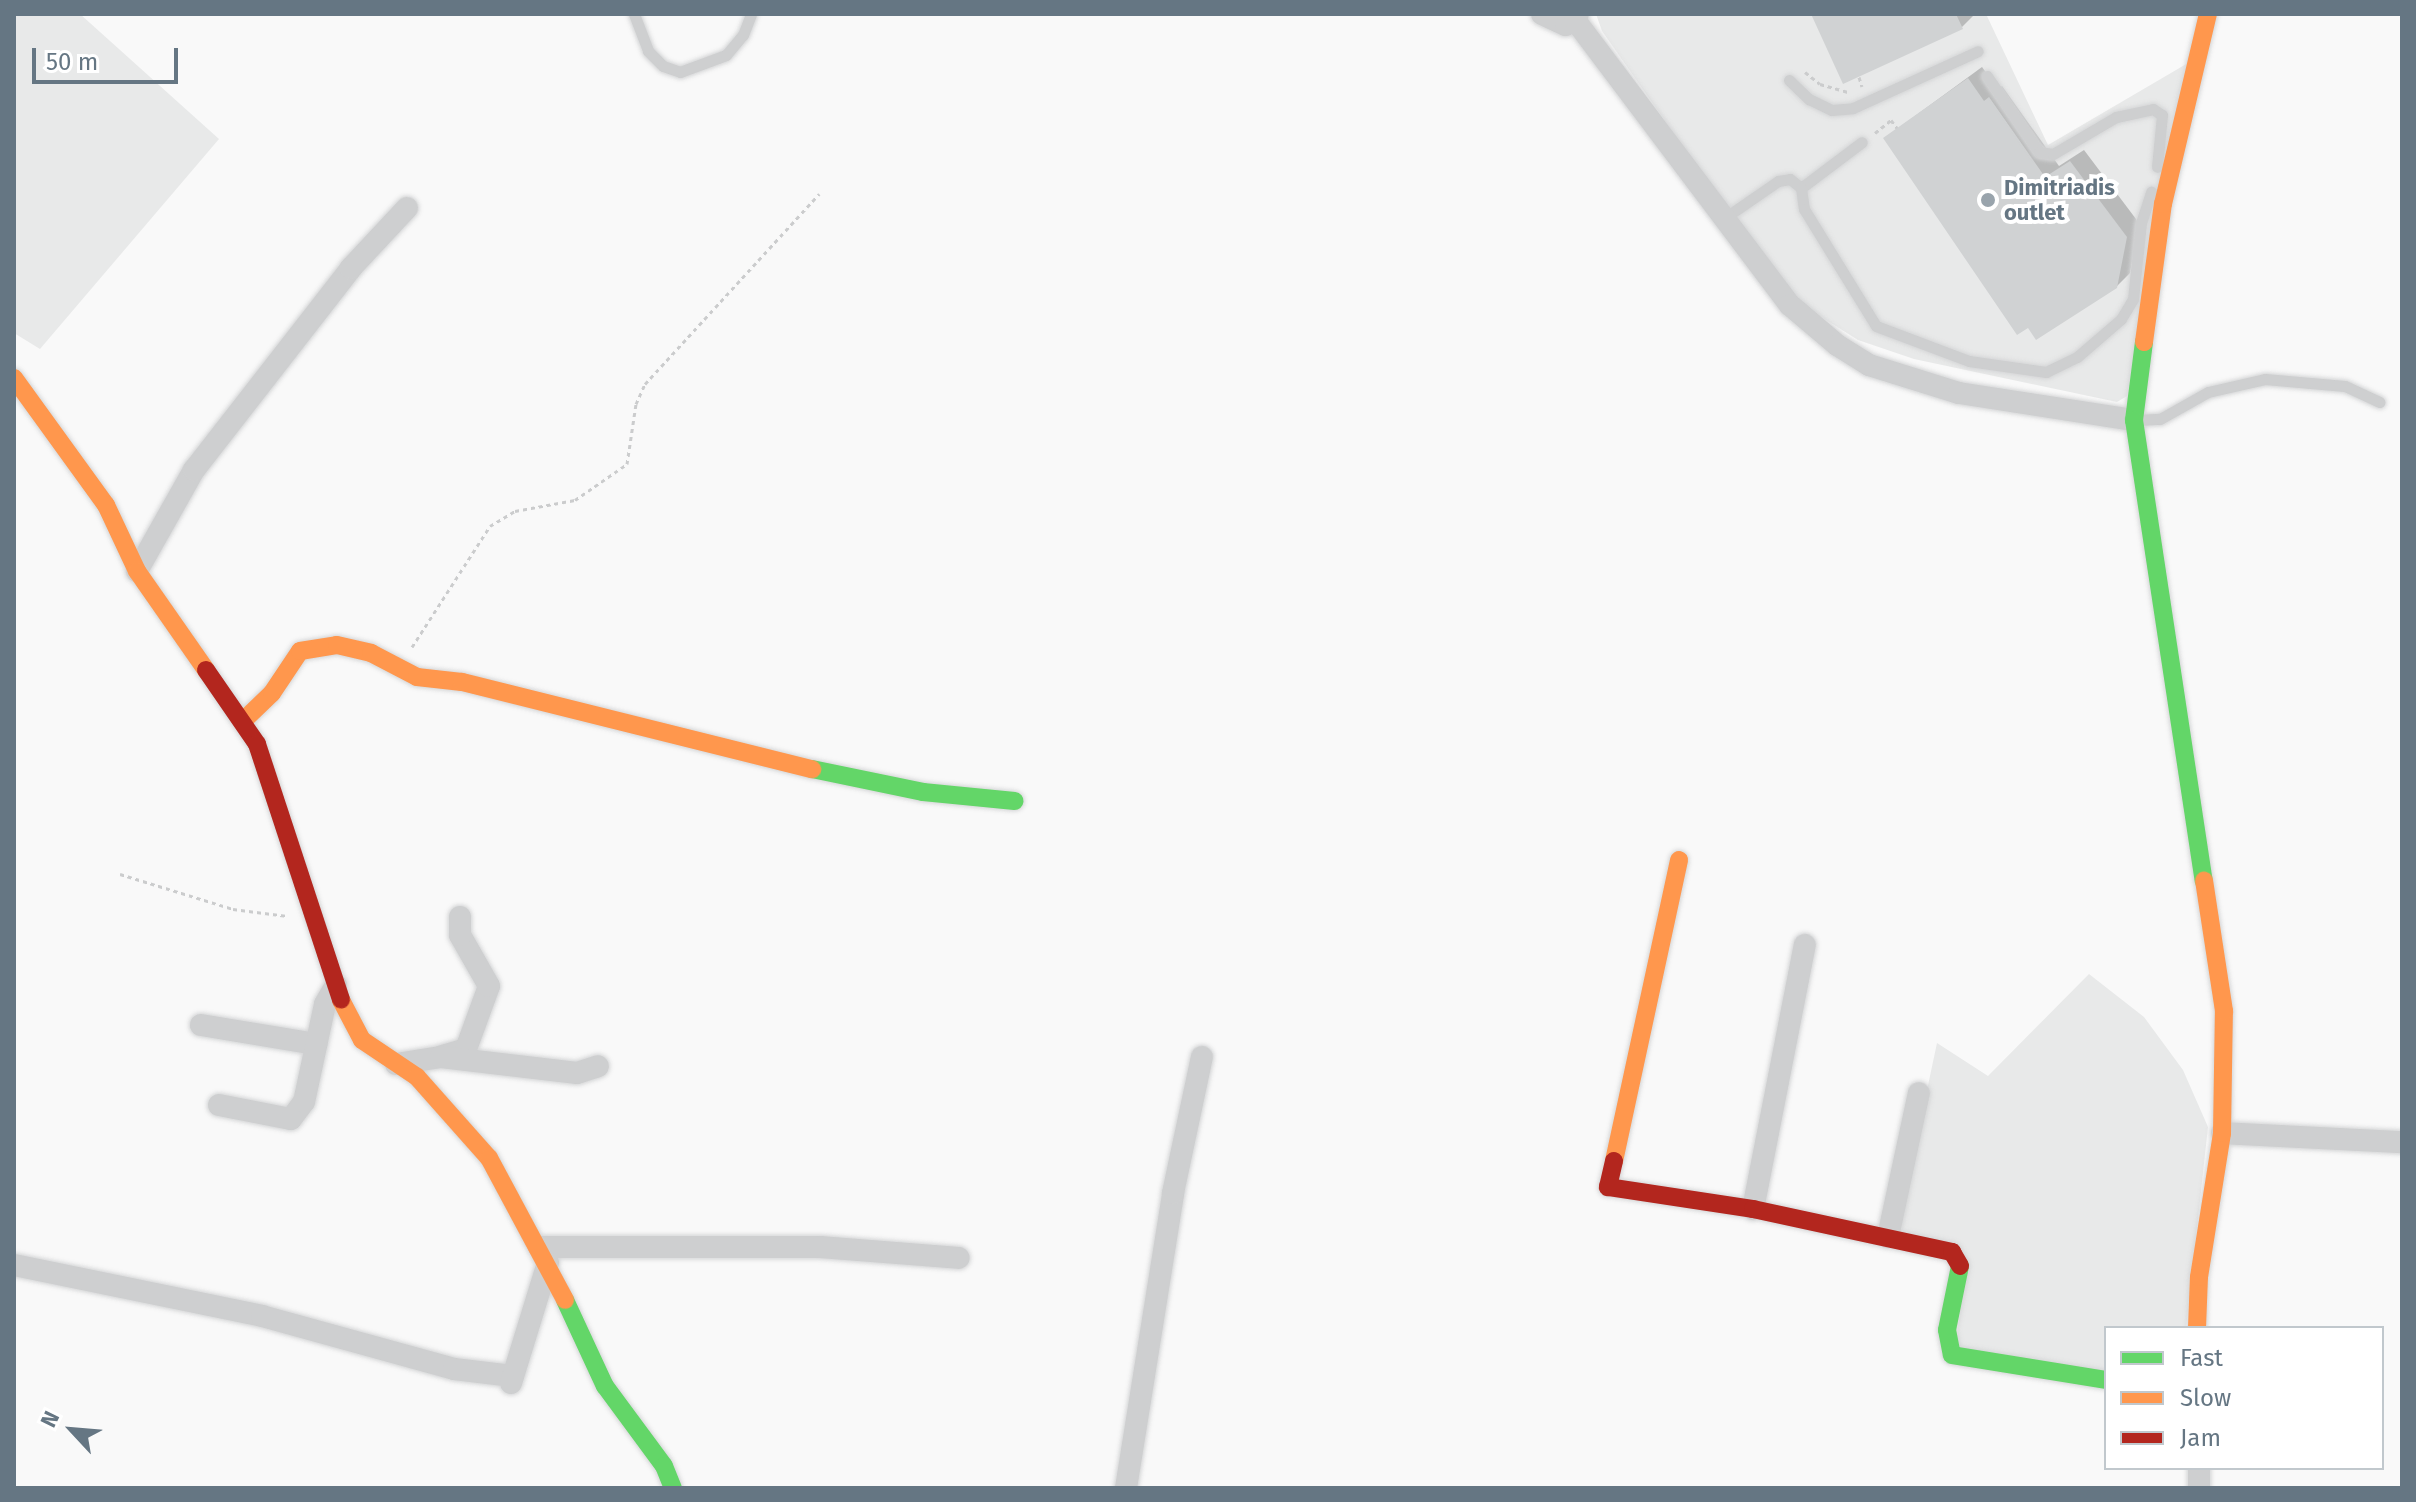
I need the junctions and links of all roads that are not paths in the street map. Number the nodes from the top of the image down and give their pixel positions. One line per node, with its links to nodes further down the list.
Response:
1 (634, 14): 2 (lane)
2 (751, 14)
3 (1542, 14): 5 (street)
4 (2208, 14): 15 (street)
5 (1576, 17): 12 (street)
6 (1978, 51): 8 (lane)
7 (1987, 76): 10 (lane)
8 (1789, 80)
9 (1862, 142): 10 (lane)
10 (1801, 188): 12 (lane)
11 (407, 208): 16 (street)
12 (1722, 219): 15 (street)
13 (14, 378): 16 (street)
14 (2380, 402): 15 (lane)
15 (2134, 420): 31 (street)
16 (137, 571): 17 (street)
17 (243, 721): 18 (street); 22 (street)
18 (1015, 801)
19 (1679, 860): 33 (street)
20 (460, 917): 25 (street)
21 (1805, 945): 33 (street)
22 (336, 985): 24 (street); 27 (street)
23 (201, 1025): 24 (street)
24 (316, 1044): 30 (street)
25 (441, 1057): 27 (street); 28 (street)
26 (1202, 1057): 41 (street)
27 (396, 1064): 35 (street)
28 (598, 1066)
29 (1919, 1093): 34 (street)
30 (219, 1105)
31 (2222, 1133): 32 (street); 38 (street)
32 (2402, 1142)
33 (1753, 1209): 34 (street)
34 (1888, 1237): 39 (street)
35 (543, 1255): 36 (street); 37 (street); 40 (street)
36 (959, 1258)
37 (14, 1265)
38 (2197, 1326)
39 (2104, 1380)
40 (673, 1488)
41 (1126, 1488)

